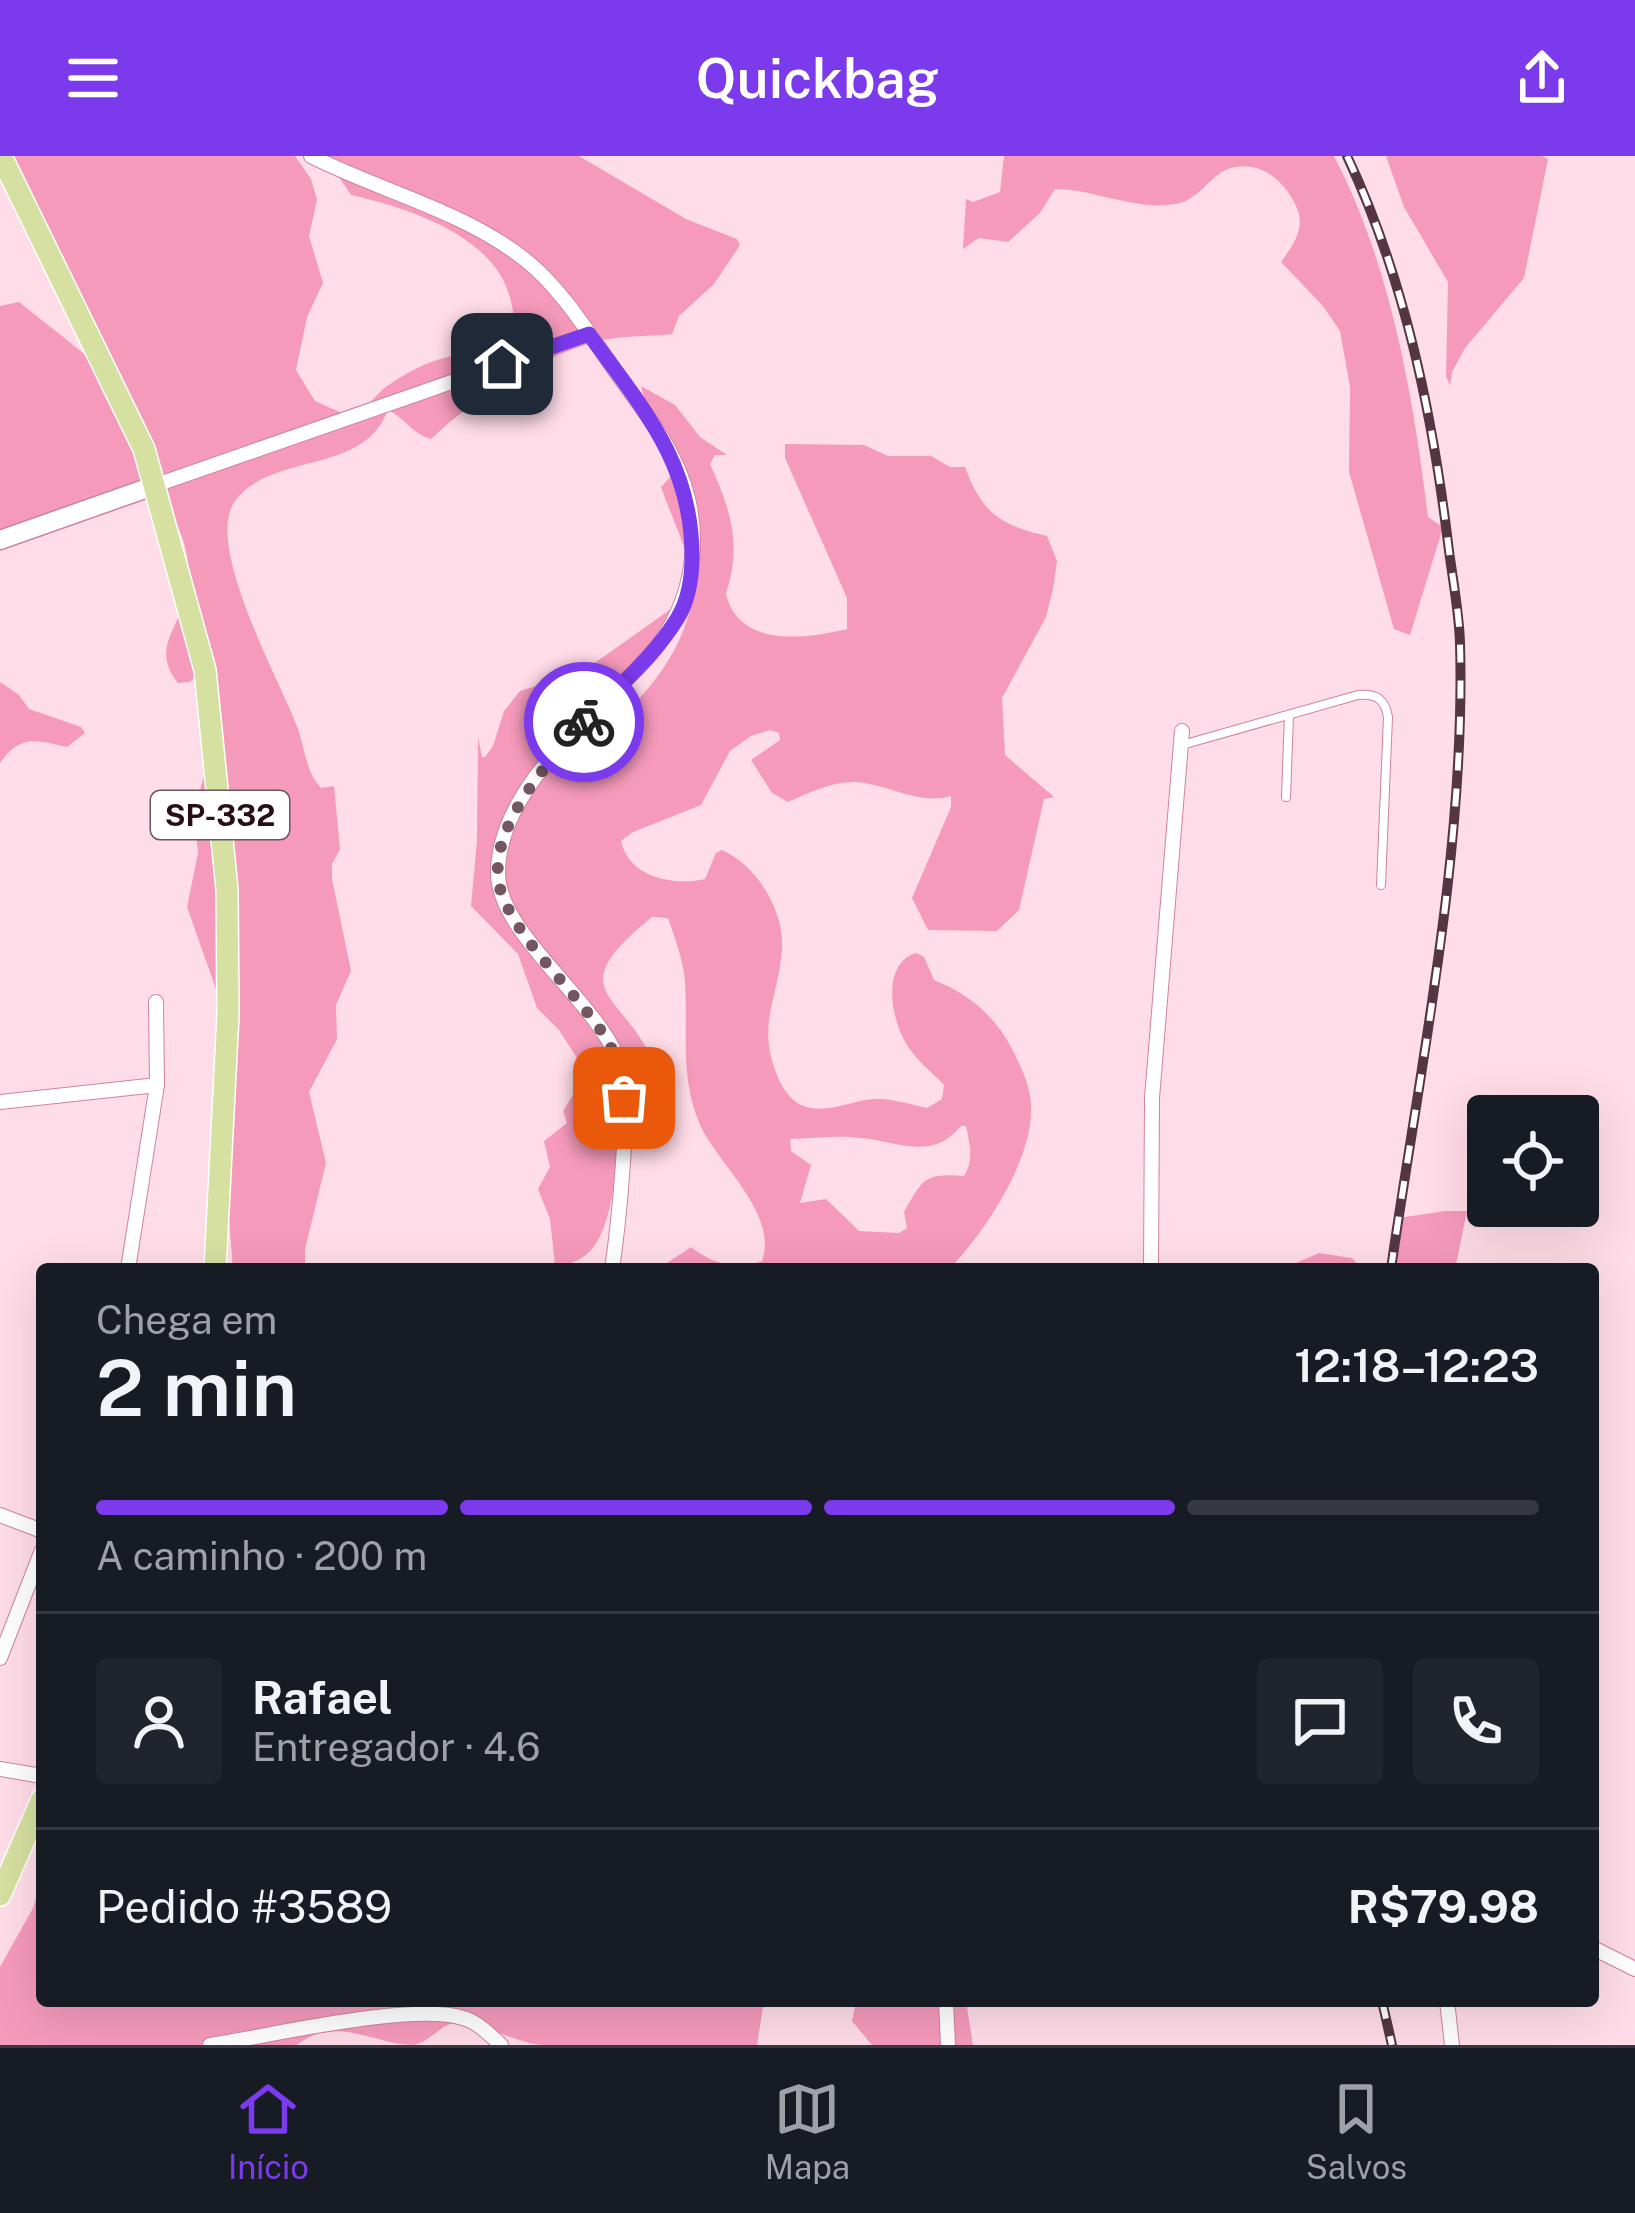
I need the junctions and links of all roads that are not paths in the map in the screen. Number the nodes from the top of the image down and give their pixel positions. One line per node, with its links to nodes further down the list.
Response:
1 (1, 156): 4 (main road, SP-332)
2 (311, 156): 3 (street)
3 (589, 334): 4 (street); 15 (street)
4 (156, 485): 5 (street); 14 (main road, SP-332)
5 (0, 540)
6 (1289, 715): 7 (lane); 8 (lane); 9 (lane)
7 (1181, 738): 16 (street)
8 (1286, 797)
9 (1381, 885)
10 (156, 1002): 11 (street)
11 (157, 1085): 12 (street); 13 (street)
12 (0, 1102)
13 (129, 1263)
14 (215, 1263)
15 (613, 1263)
16 (1151, 1263)
17 (0, 1515): 18 (street)
18 (36, 1529)
19 (36, 1565): 20 (street)
20 (0, 1658)
21 (0, 1768): 22 (street)
22 (36, 1775)
23 (36, 1808): 24 (main road)
24 (7, 1858): 25 (main road)
25 (0, 1895)
26 (1599, 1951): 27 (street)
27 (1635, 1969)
28 (946, 2007): 32 (street)
29 (1448, 2007): 33 (street)
30 (210, 2045): 31 (street)
31 (501, 2045)
32 (948, 2045)
33 (1453, 2045)

